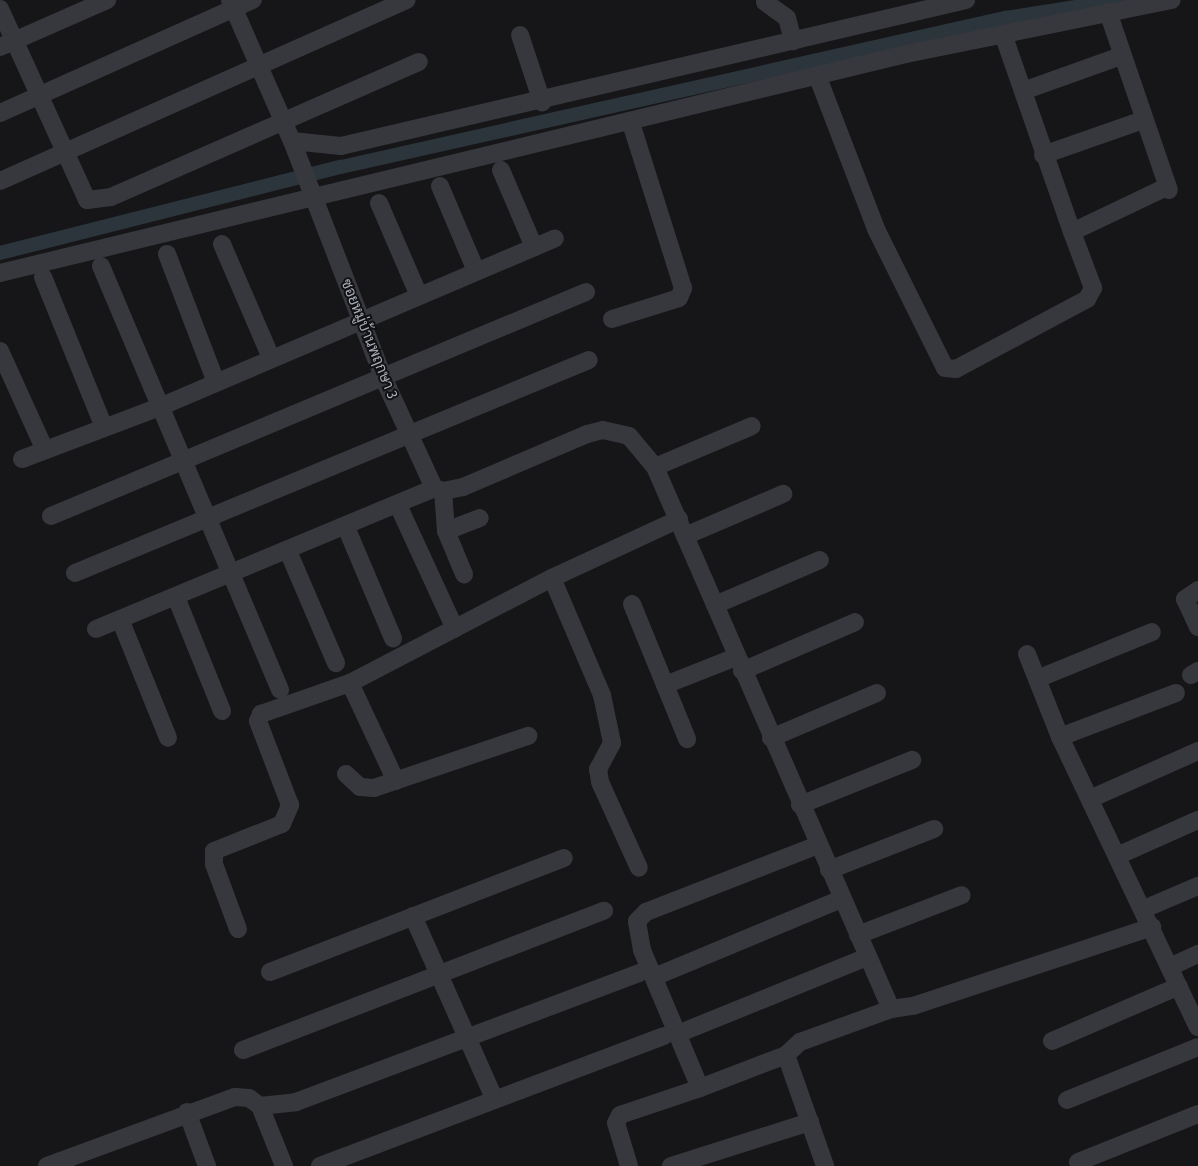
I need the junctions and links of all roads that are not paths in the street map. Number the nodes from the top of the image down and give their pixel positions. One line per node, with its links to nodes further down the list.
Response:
1 (108, 0): 13 (street)
2 (253, 0): 7 (street)
3 (406, 0): 16 (street)
4 (966, 0): 12 (street)
5 (1172, 0): 9 (street)
6 (765, 2): 12 (street)
7 (232, 4): 16 (street, ซอยหมู่บ้านพฤกษา 3); 19 (street)
8 (0, 9): 13 (street)
9 (1108, 12): 10 (street); 33 (street)
10 (1003, 34): 17 (street); 18 (street)
11 (520, 35): 20 (street)
12 (793, 41): 20 (street)
13 (7, 44): 19 (street)
14 (1118, 57): 18 (street)
15 (419, 62): 22 (street)
16 (259, 66): 22 (street, ซอยหมู่บ้านพฤกษา 3); 26 (street)
17 (817, 75): 23 (street); 33 (street)
18 (1022, 91): 27 (street)
19 (38, 96): 21 (street); 26 (street)
20 (542, 102): 25 (street)
21 (0, 113)
22 (284, 122): 25 (street, ซอยหมู่บ้านพฤกษา 3); 26 (street)
23 (631, 123): 31 (street); 44 (street)
24 (1135, 123): 27 (street)
25 (292, 141): 31 (street, ซอยหมู่บ้านพฤกษา 3)
26 (63, 153): 29 (street)
27 (1043, 155): 33 (street)
28 (501, 170): 36 (street)
29 (0, 181)
30 (440, 186): 39 (street)
31 (311, 194): 40 (street); 45 (street, ซอยหมู่บ้านพฤกษา 3)
32 (379, 202): 43 (street)
33 (1072, 232)
34 (555, 238): 36 (street)
35 (222, 244): 47 (street)
36 (534, 247): 39 (street)
37 (167, 254): 50 (street)
38 (102, 266): 51 (street)
39 (476, 271): 43 (street)
40 (0, 273)
41 (43, 277): 53 (street)
42 (586, 292): 49 (street)
43 (419, 296): 45 (street)
44 (612, 318)
45 (361, 320): 47 (street); 49 (street, ซอยหมู่บ้านพฤกษา 3)
46 (0, 351): 55 (street)
47 (271, 358): 50 (street)
48 (589, 360): 54 (street)
49 (383, 376): 54 (street, ซอยหมู่บ้านพฤกษา 3); 57 (street)
50 (216, 382): 51 (street)
51 (162, 406): 53 (street); 57 (street)
52 (752, 426): 58 (street)
53 (104, 427): 55 (street)
54 (408, 435): 59 (street, ซอยหมู่บ้านพฤกษา 3); 63 (street)
55 (45, 450): 56 (street)
56 (22, 459)
57 (186, 460): 62 (street); 63 (street)
58 (655, 467): 59 (street); 65 (street)
59 (438, 489): 61 (street); 67 (street)
60 (783, 494): 68 (street)
61 (398, 505): 66 (street); 83 (street)
62 (51, 516)
63 (209, 517): 71 (street); 73 (street)
64 (480, 518): 67 (street)
65 (679, 519): 68 (street); 74 (street)
66 (346, 527): 69 (street); 85 (street)
67 (446, 531): 72 (street)
68 (685, 536): 78 (street)
69 (288, 551): 73 (street); 87 (street)
70 (820, 560): 78 (street)
71 (75, 573)
72 (464, 574)
73 (233, 575): 76 (street); 92 (street)
74 (552, 578): 83 (street); 112 (street)
75 (1198, 590): 81 (street)
76 (176, 597): 79 (street); 95 (street)
77 (632, 604): 91 (street)
78 (715, 605): 88 (street)
79 (120, 620): 82 (street); 98 (street)
80 (856, 622): 88 (street)
81 (1198, 626)
82 (96, 629)
83 (455, 629): 90 (street)
84 (1152, 632): 89 (street)
85 (393, 638)
86 (1027, 654): 89 (street)
87 (336, 663)
88 (739, 664): 91 (street); 99 (street)
89 (1037, 679): 97 (street)
90 (350, 683): 104 (street); 121 (street)
91 (665, 685): 100 (street)
92 (280, 690)
93 (877, 693): 99 (street)
94 (1176, 693): 97 (street)
95 (222, 710)
96 (528, 736): 104 (street)
97 (1060, 737): 105 (street)
98 (168, 738)
99 (771, 738): 106 (street)
100 (687, 739)
101 (1198, 751): 105 (street)
102 (912, 760): 106 (street)
103 (346, 774): 104 (street)
104 (396, 781)
105 (1092, 798): 110 (street)
106 (800, 805): 109 (street)
107 (1198, 820): 110 (street)
108 (934, 829): 113 (street)
109 (818, 845): 113 (street); 127 (street)
110 (1117, 856): 117 (street)
111 (564, 858): 119 (street)
112 (639, 868)
113 (829, 870): 116 (street)
114 (1198, 886): 117 (street)
115 (962, 895): 122 (street)
116 (842, 899): 122 (street); 127 (street)
117 (1144, 910): 120 (street)
118 (604, 911): 128 (street)
119 (413, 916): 126 (street); 128 (street)
120 (1152, 927): 125 (street); 130 (street)
121 (238, 929)
122 (858, 936): 124 (street)
123 (1198, 954): 125 (street)
124 (867, 957): 130 (street); 132 (street)
125 (1170, 966): 129 (street)
126 (270, 972)
127 (647, 975): 132 (street); 133 (street)
128 (441, 976): 133 (street); 136 (street)
129 (1179, 986): 131 (street); 134 (street)
130 (891, 1009): 137 (street)
131 (1197, 1024)
132 (672, 1034): 138 (street); 139 (street)
133 (467, 1038): 139 (street); 141 (street)
134 (1052, 1041)
135 (1198, 1047): 140 (street)
136 (243, 1050)
137 (786, 1055): 138 (street); 144 (street)
138 (700, 1088): 150 (street)
139 (494, 1098): 149 (street)
140 (1067, 1100)
141 (260, 1106): 142 (street); 148 (street)
142 (187, 1112): 146 (street); 147 (street)
143 (1198, 1114): 145 (street)
144 (810, 1122): 151 (street); 152 (street)
145 (1078, 1162)
146 (47, 1166)
147 (208, 1166)
148 (284, 1166)
149 (320, 1166)
150 (629, 1166)
151 (671, 1166)
152 (825, 1166)

